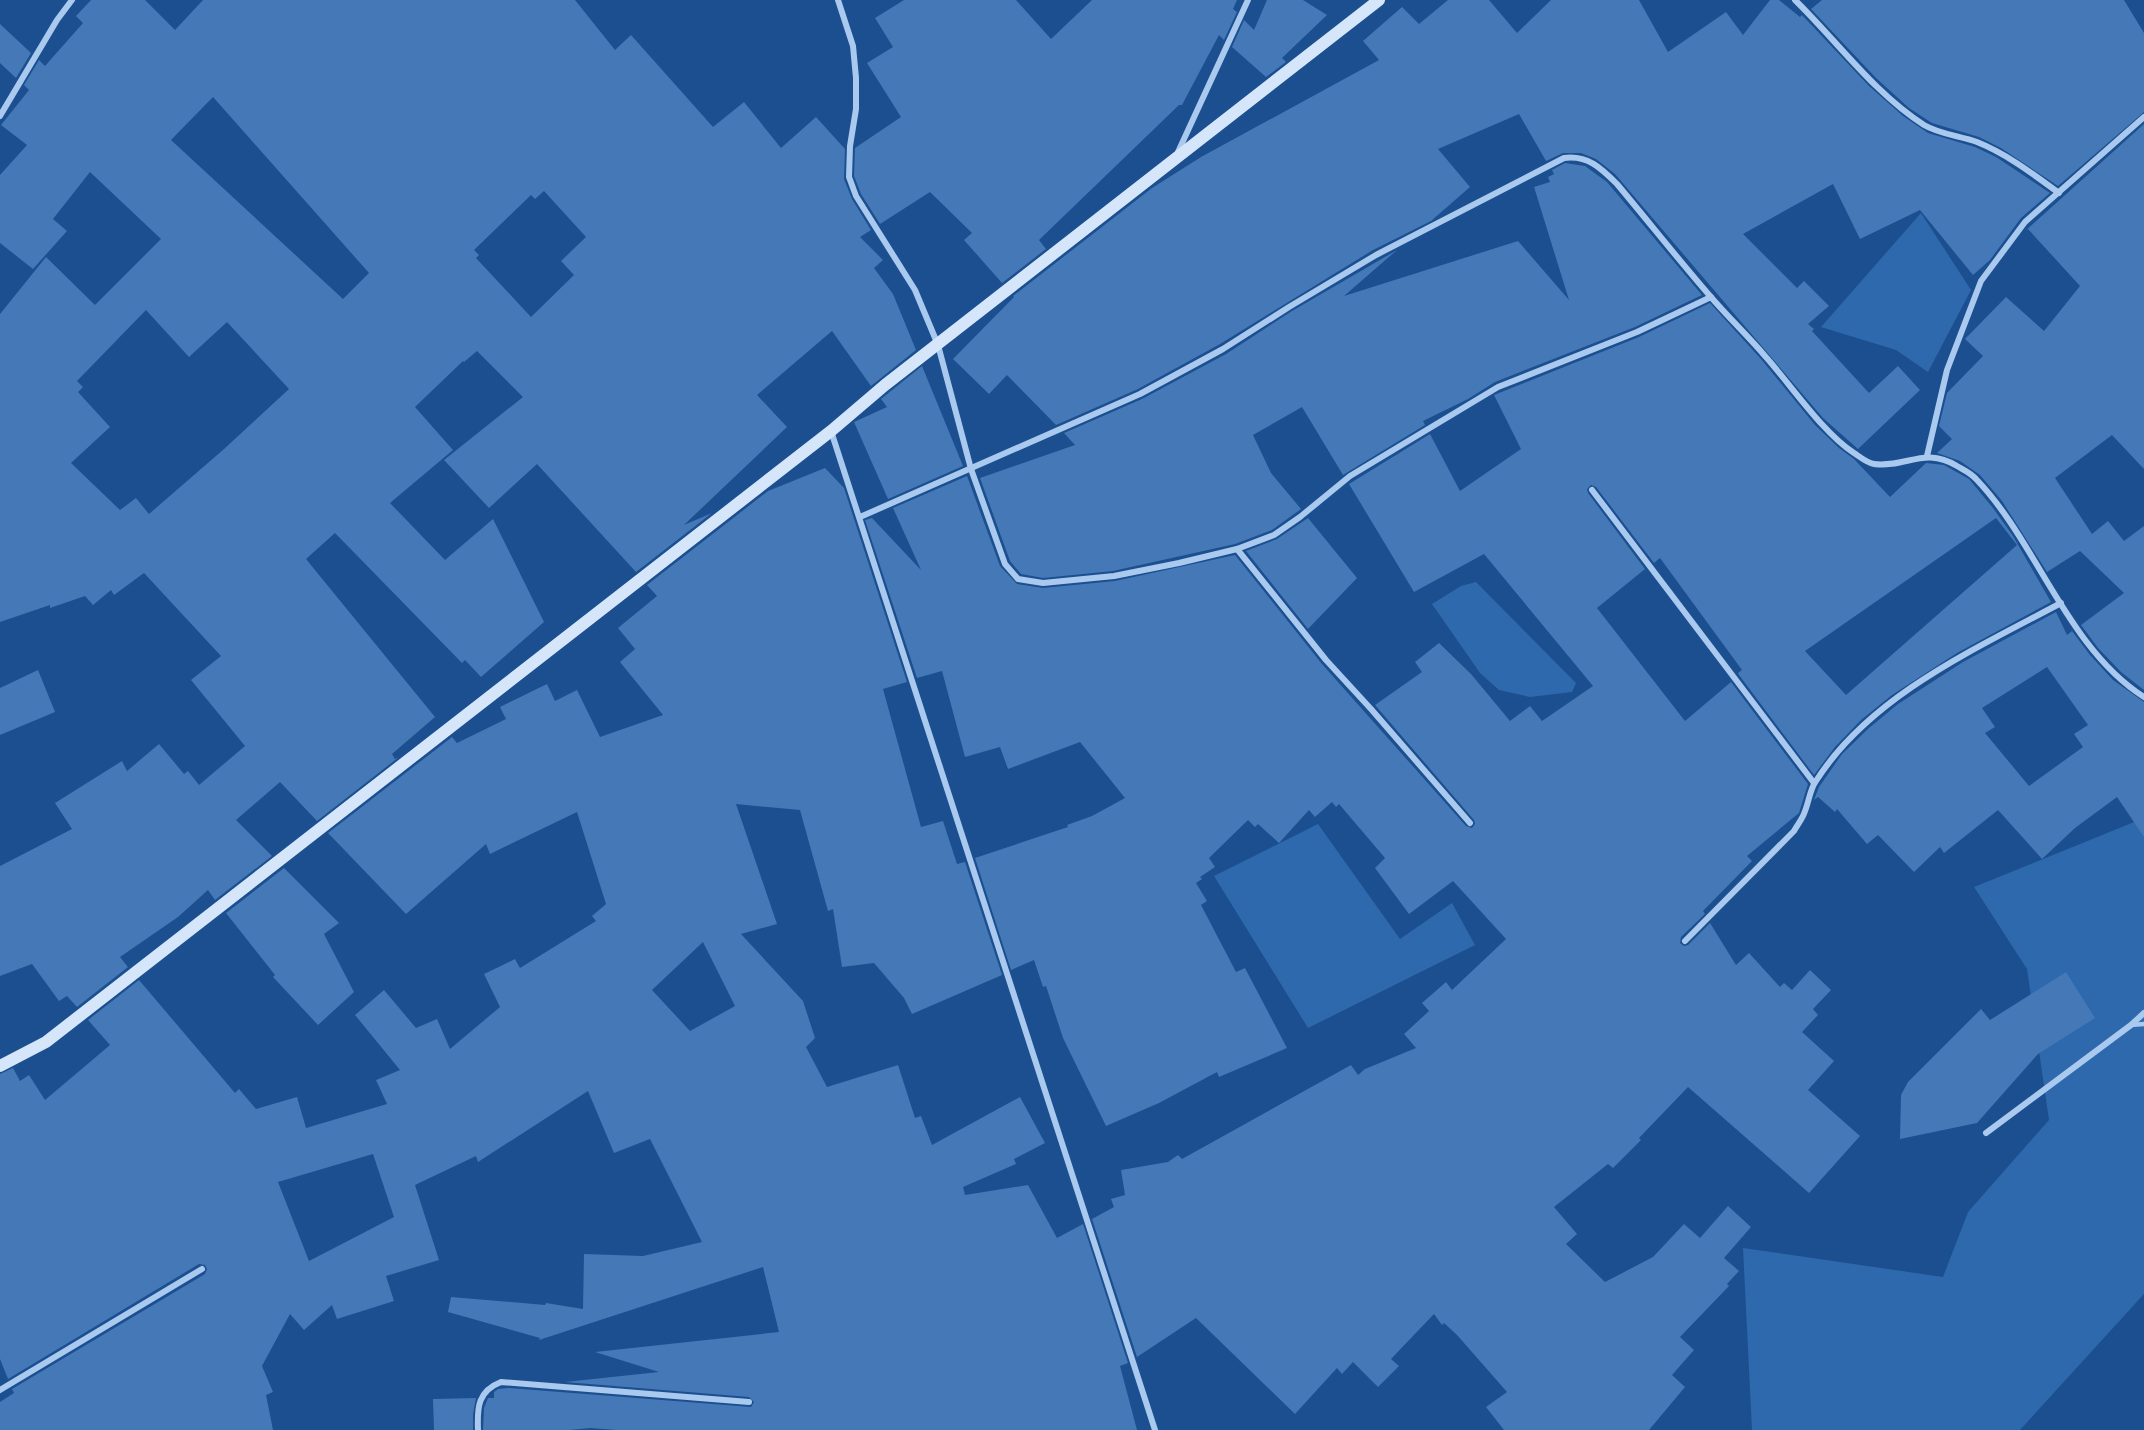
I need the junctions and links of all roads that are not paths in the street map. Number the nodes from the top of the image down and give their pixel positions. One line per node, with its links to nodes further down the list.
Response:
1 (72, 0): 6 (street)
2 (838, 0): 11 (street)
3 (1248, 0): 8 (street)
4 (1379, 0): 8 (street)
5 (1795, 0): 9 (street)
6 (0, 116)
7 (2144, 117): 9 (street)
8 (1174, 162): 11 (street)
9 (2059, 193): 13 (street)
10 (1711, 297): 13 (street); 14 (street); 17 (street)
11 (938, 345): 12 (street); 14 (street)
12 (831, 431): 16 (street); 26 (street)
13 (1926, 456): 18 (street)
14 (971, 469): 16 (street); 17 (street)
15 (1592, 490): 20 (street)
16 (860, 517): 32 (street)
17 (1237, 549): 21 (street)
18 (2061, 603): 19 (street); 20 (street)
19 (2144, 697)
20 (1814, 783): 22 (street)
21 (1470, 823)
22 (1685, 941)
23 (2144, 1013): 25 (street)
24 (2144, 1024): 25 (lane)
25 (2131, 1025): 27 (street)
26 (0, 1066)
27 (1986, 1133)
28 (202, 1269): 29 (street)
29 (0, 1390)
30 (749, 1402): 31 (street)
31 (478, 1430)
32 (1155, 1430)

